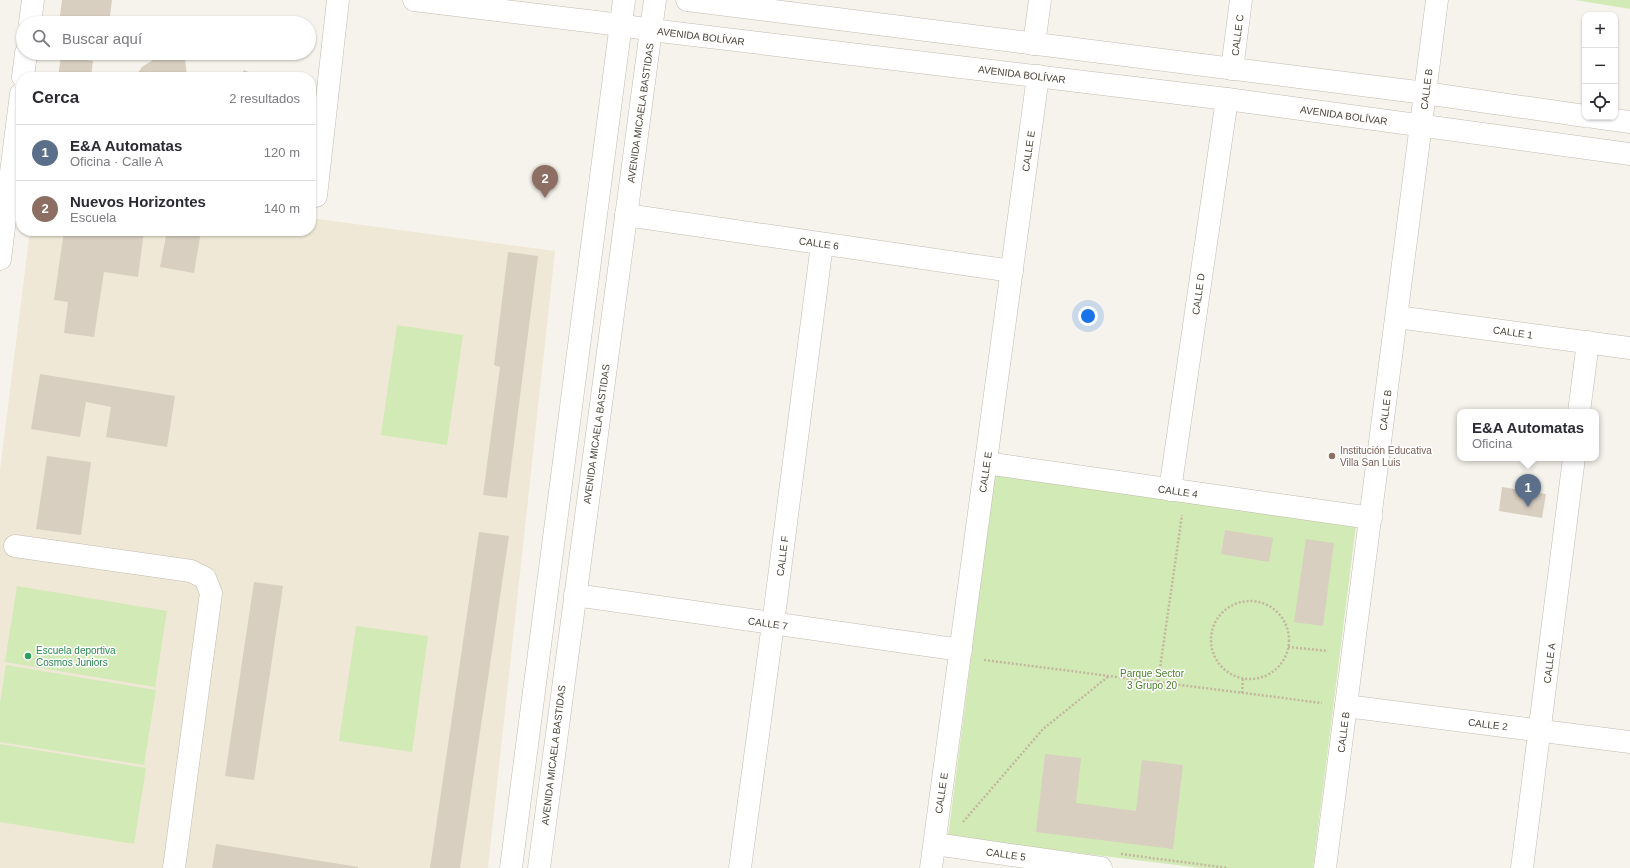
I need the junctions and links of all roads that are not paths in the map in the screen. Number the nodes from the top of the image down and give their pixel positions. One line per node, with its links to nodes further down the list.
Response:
1 (33, 0): 10 (street)
2 (338, 0): 27 (street)
3 (414, 0): 11 (street, AVENIDA BOLÍVAR)
4 (624, 0): 11 (street)
5 (655, 0): 12 (street, AVENIDA MICAELA BASTIDAS)
6 (687, 0): 13 (street)
7 (1040, 0): 13 (street)
8 (1241, 0): 15 (street, CALLE C)
9 (1437, 0): 18 (street, CALLE B)
10 (31, 16)
11 (621, 24): 12 (street, AVENIDA BOLÍVAR); 49 (street)
12 (651, 30): 17 (street, AVENIDA BOLÍVAR); 28 (street, AVENIDA MICAELA BASTIDAS)
13 (1034, 44): 15 (street)
14 (25, 60): 16 (street)
15 (1232, 70): 18 (street)
16 (24, 72)
17 (1038, 76): 19 (street, AVENIDA BOLÍVAR); 31 (street, CALLE E)
18 (1425, 94): 21 (street); 24 (street, CALLE B)
19 (1227, 99): 24 (street, AVENIDA BOLÍVAR); 38 (street, CALLE D)
20 (16, 112): 25 (street)
21 (1582, 116)
22 (1616, 120): 23 (street)
23 (1630, 122)
24 (1422, 125): 26 (street, AVENIDA BOLÍVAR); 32 (street, CALLE B)
25 (7, 144): 30 (street)
26 (1630, 154)
27 (316, 196)
28 (626, 215): 29 (street, CALLE 6); 41 (street, AVENIDA MICAELA BASTIDAS)
29 (822, 244): 31 (street, CALLE 6); 42 (street, CALLE F)
30 (0, 259)
31 (1012, 271): 37 (street, CALLE E)
32 (1397, 317): 33 (street, CALLE 1); 39 (street, CALLE B)
33 (1588, 342): 34 (street, CALLE 1); 35 (street)
34 (1630, 348)
35 (1579, 409)
36 (1574, 461): 45 (street, CALLE A)
37 (986, 463): 38 (street, CALLE 4); 43 (street, CALLE E)
38 (1170, 490): 39 (street, CALLE 4)
39 (1371, 518): 44 (street, CALLE B)
40 (15, 546): 48 (street)
41 (574, 595): 42 (street, CALLE 7); 50 (street, AVENIDA MICAELA BASTIDAS)
42 (773, 624): 43 (street, CALLE 7); 51 (street, CALLE F)
43 (960, 654): 47 (street, CALLE E)
44 (1346, 706): 45 (street, CALLE 2); 54 (street, CALLE B)
45 (1540, 730): 46 (street, CALLE 2); 55 (street, CALLE A)
46 (1630, 742)
47 (934, 844): 52 (street, CALLE E); 53 (street, CALLE 5)
48 (174, 868)
49 (511, 868)
50 (539, 868)
51 (740, 868)
52 (931, 868)
53 (1101, 868)
54 (1325, 868)
55 (1522, 868)

